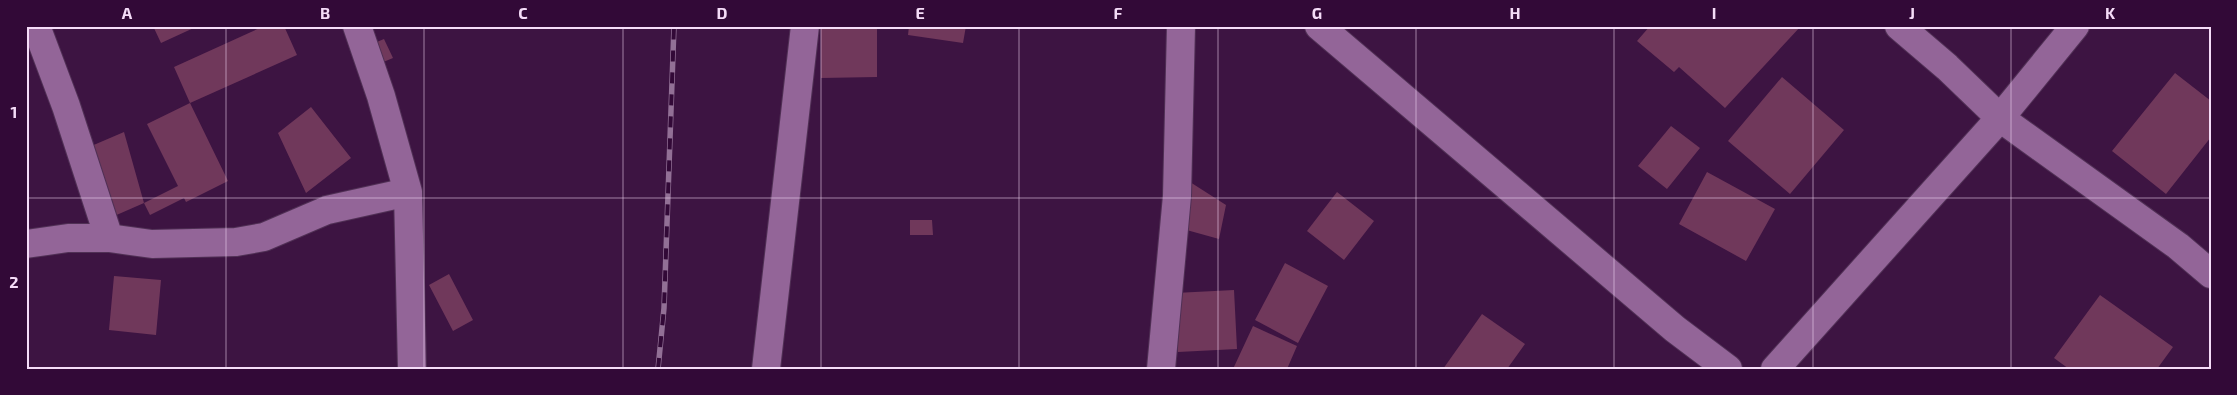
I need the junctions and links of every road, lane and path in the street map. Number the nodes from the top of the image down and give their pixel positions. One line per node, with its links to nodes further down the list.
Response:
1 (36, 26): 10 (street)
2 (356, 26): 9 (street)
3 (805, 26): 14 (street)
4 (1181, 26): 15 (street)
5 (1319, 26): 16 (street)
6 (1899, 26): 8 (street)
7 (2075, 26): 8 (street)
8 (2000, 118): 12 (street); 17 (street)
9 (408, 192): 10 (street); 13 (street)
10 (109, 238): 11 (street)
11 (26, 244)
12 (2211, 274)
13 (412, 369)
14 (766, 369)
15 (1161, 369)
16 (1728, 369)
17 (1775, 369)

